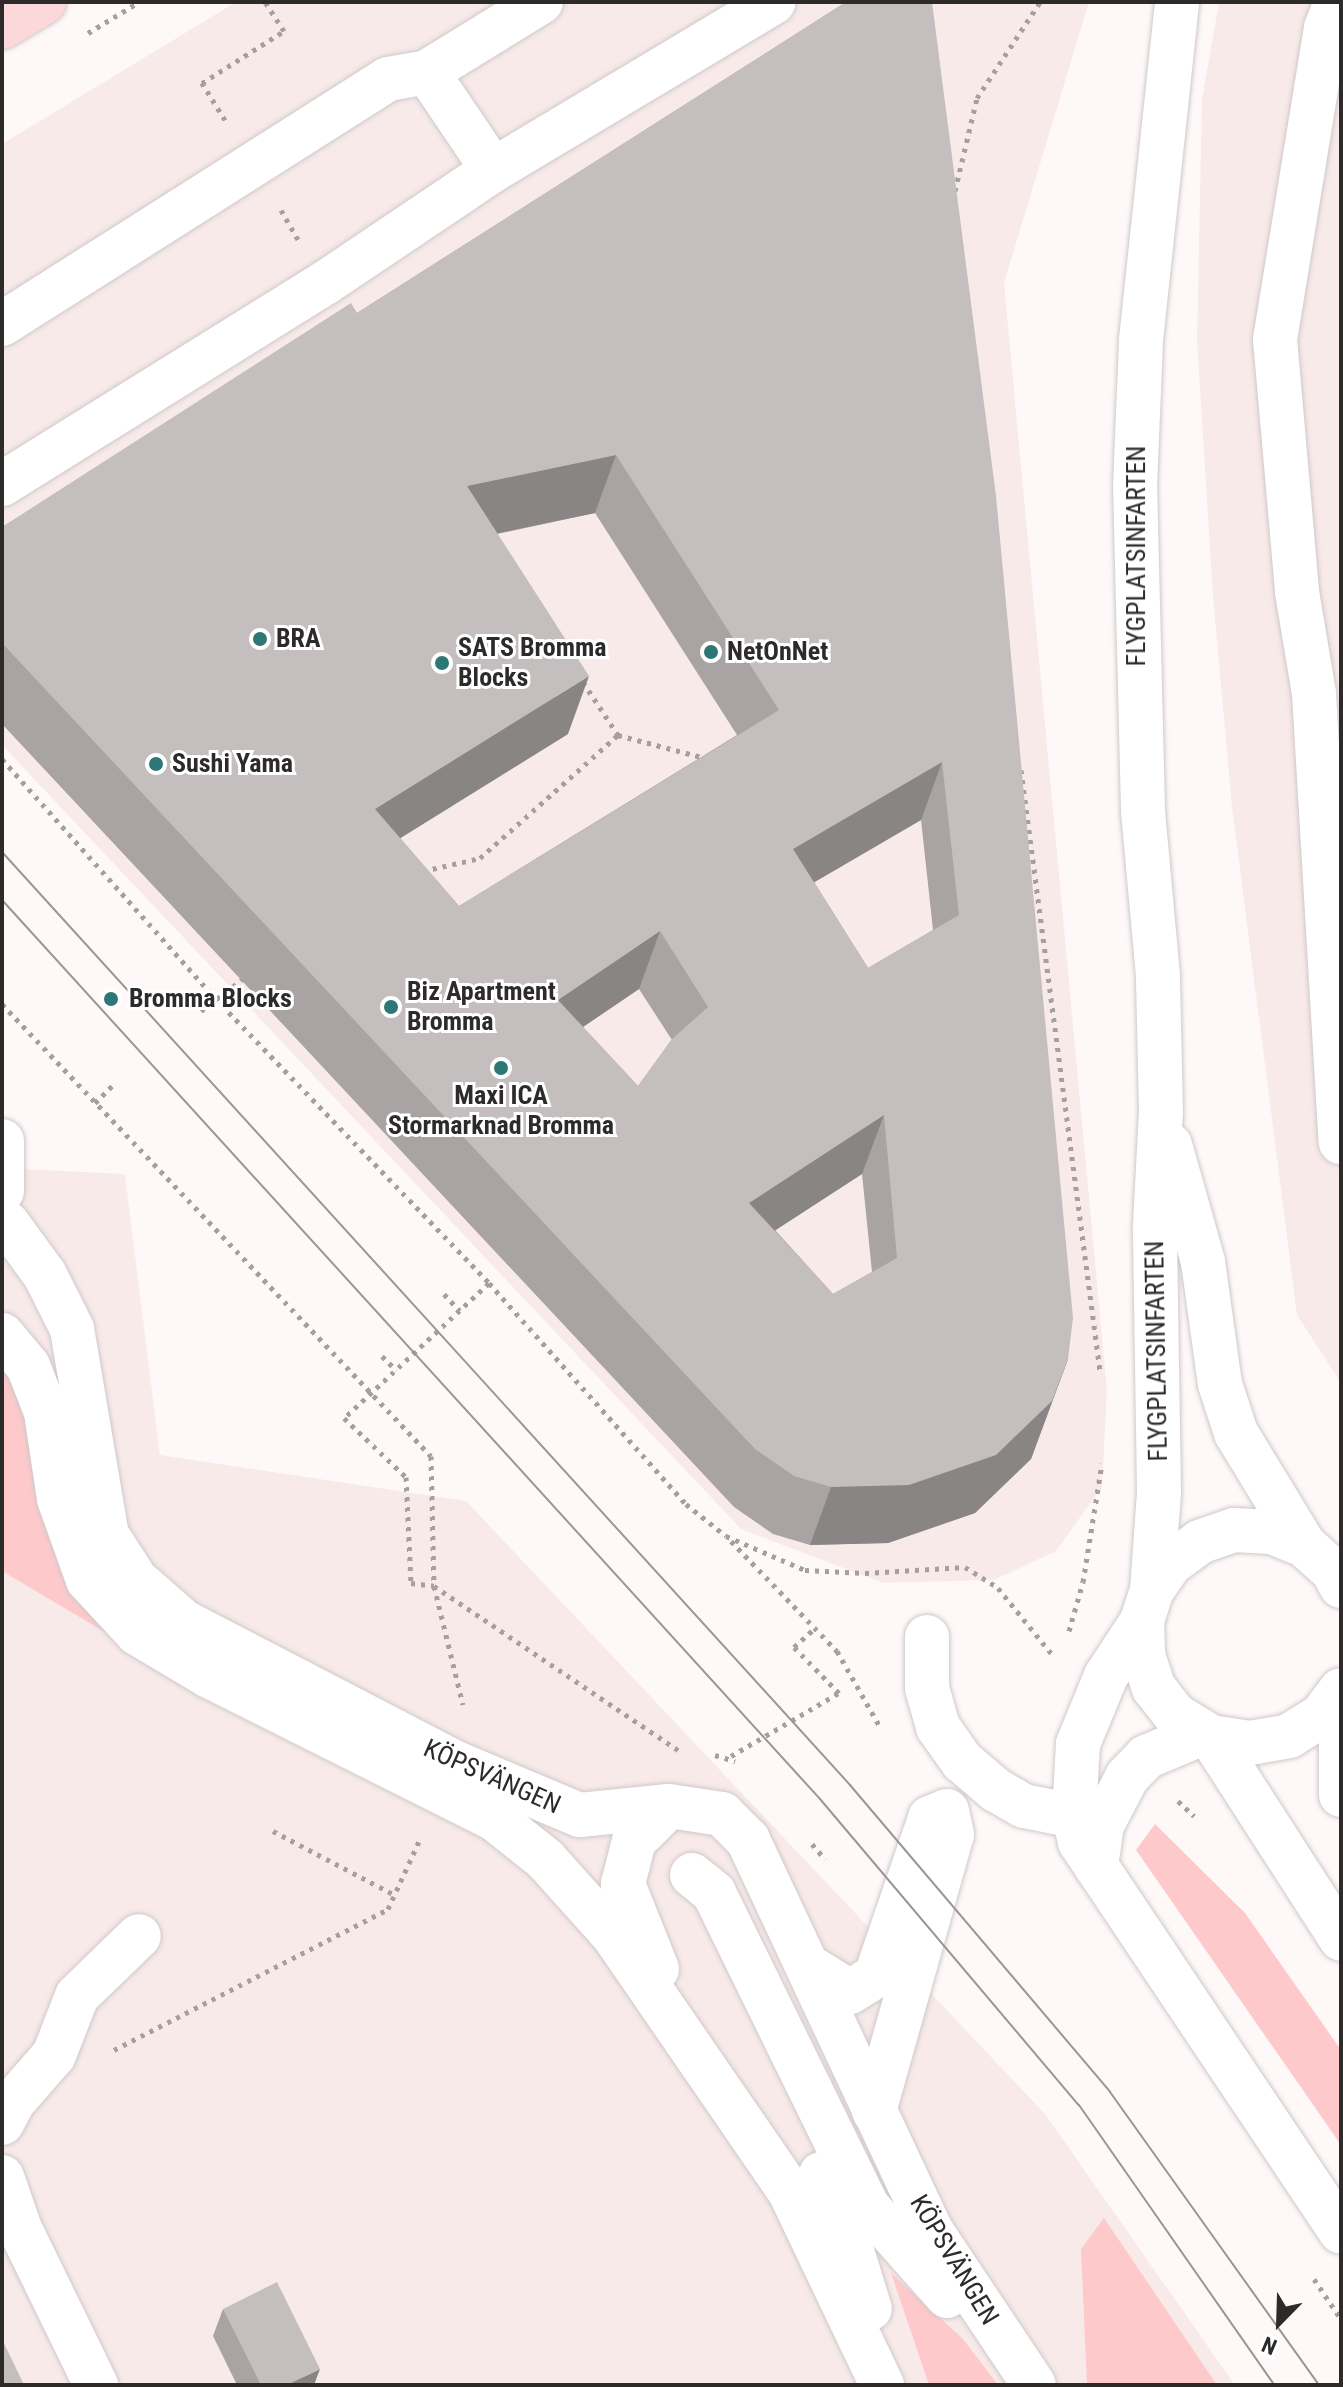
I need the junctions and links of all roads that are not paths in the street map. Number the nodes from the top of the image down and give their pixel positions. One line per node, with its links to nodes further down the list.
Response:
1 (44, 2): 6 (main road)
2 (541, 2): 7 (street)
3 (774, 2): 8 (street)
4 (1177, 2): 11 (street, FLYGPLATSINFARTEN)
5 (1336, 2): 13 (street)
6 (2, 27)
7 (427, 72): 8 (street); 9 (street)
8 (493, 170): 10 (street)
9 (2, 324)
10 (2, 484)
11 (1161, 1112): 17 (street, FLYGPLATSINFARTEN); 19 (street, FLYGPLATSINFARTEN)
12 (2, 1141): 14 (street)
13 (1341, 1142)
14 (4, 1209): 15 (street); 24 (street, KÖPSVÄNGEN)
15 (2, 1273)
16 (2, 1335): 24 (street, KÖPSVÄNGEN)
17 (1304, 1545): 18 (street); 19 (street)
18 (1341, 1586)
19 (1147, 1606): 22 (street, FLYGPLATSINFARTEN); 27 (street)
20 (927, 1637): 27 (street)
21 (1341, 1690): 22 (street)
22 (1207, 1735): 28 (street); 30 (street)
23 (1341, 1744): 25 (street)
24 (449, 1777): 26 (street, KÖPSVÄNGEN); 32 (street, KÖPSVÄNGEN)
25 (1341, 1795)
26 (669, 1806): 31 (street, KÖPSVÄNGEN); 32 (street)
27 (1074, 1816): 28 (street)
28 (1096, 1866): 36 (street)
29 (139, 1936): 34 (street)
30 (1341, 1939)
31 (808, 1966): 33 (street, KÖPSVÄNGEN); 33 (street)
32 (682, 2035): 38 (street, KÖPSVÄNGEN)
33 (874, 2111): 41 (street, KÖPSVÄNGEN)
34 (2, 2123)
35 (2, 2177): 37 (street)
36 (1341, 2232)
37 (96, 2385)
38 (882, 2385)
39 (894, 2385): 40 (street)
40 (1026, 2385)
41 (1034, 2385)

